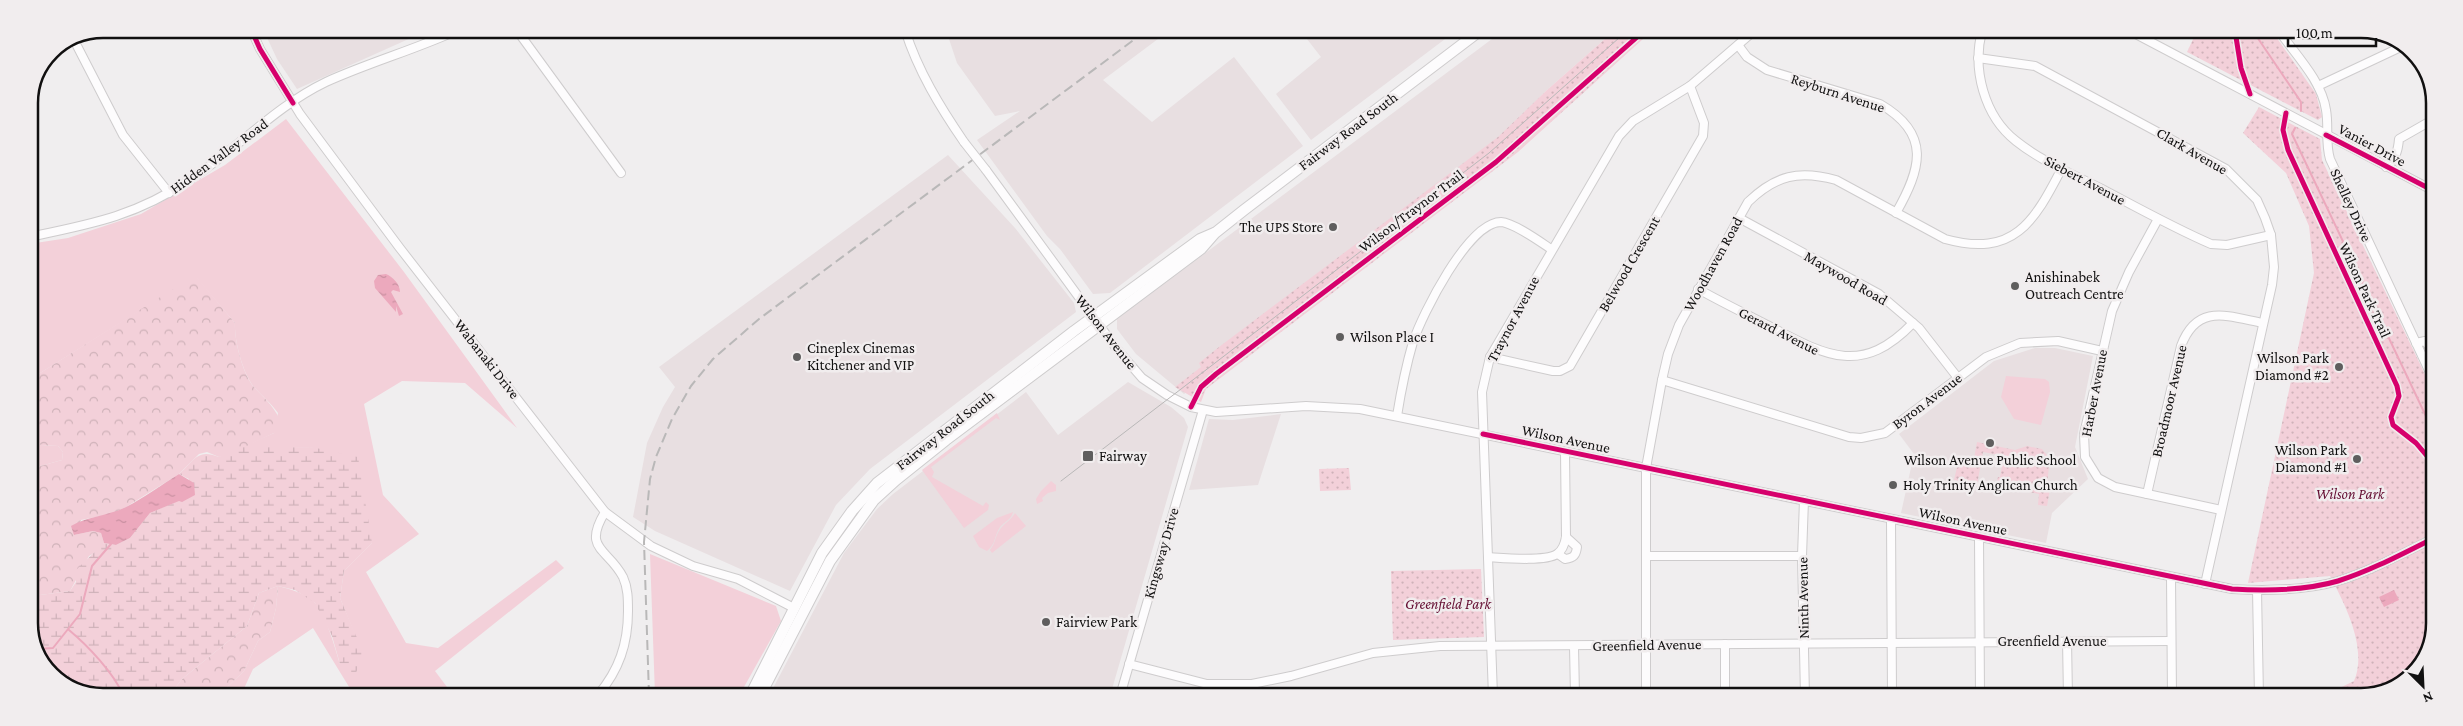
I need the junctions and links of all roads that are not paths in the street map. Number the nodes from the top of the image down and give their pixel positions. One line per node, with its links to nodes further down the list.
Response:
1 (255, 37): 16 (street, Wabanaki Drive)
2 (440, 37): 16 (street, Hidden Valley Road)
3 (522, 37): 21 (street)
4 (908, 37): 31 (street, Wilson Avenue, bridge)
5 (1472, 37): 31 (main road, Fairway Road South)
6 (1747, 37): 11 (street, Traynor Avenue)
7 (1981, 37): 13 (street, Siebert Avenue)
8 (2141, 37): 18 (street, Vanier Drive)
9 (2283, 37): 15 (street, Shelley Drive)
10 (76, 43): 23 (street)
11 (1738, 45): 14 (street, Traynor Avenue); 24 (street, Reyburn Avenue)
12 (2398, 49): 15 (street)
13 (1978, 58): 20 (street, Siebert Avenue); 28 (street, Clark Avenue)
14 (1690, 86): 29 (street, Traynor Avenue); 37 (street, Belwood Crescent)
15 (2318, 86): 18 (street, Shelley Drive)
16 (292, 103): 23 (street, Hidden Valley Road); 49 (street, Wabanaki Drive)
17 (2425, 124): 19 (street)
18 (2326, 135): 19 (street, Vanier Drive); 35 (street, Shelley Drive)
19 (2386, 167): 22 (street, Vanier Drive)
20 (2062, 168): 24 (street, Woodhaven Road); 26 (street, Siebert Avenue)
21 (621, 172)
22 (2425, 187)
23 (169, 193): 27 (street, Hidden Valley Road)
24 (1896, 213): 25 (street, Woodhaven Road)
25 (1739, 218): 30 (street, Woodhaven Road); 32 (street, Maywood Road)
26 (2158, 219): 28 (street, Siebert Avenue); 36 (street, Harber Avenue)
27 (38, 235)
28 (2271, 235): 33 (street, Clark Avenue)
29 (1551, 249): 37 (street, Traynor Avenue); 42 (street)
30 (1698, 289): 32 (street, Gerard Avenue); 40 (street, Woodhaven Road)
31 (1097, 321): 41 (street, Wilson Avenue); 61 (main road, Fairway Road South); 74 (main road, Fairway Road South)
32 (1913, 323): 39 (street, Maywood Road)
33 (2263, 324): 46 (street, Broadmoor Avenue); 48 (street, Clark Avenue)
34 (2425, 342): 35 (street)
35 (2416, 343): 38 (street, Shelley Drive)
36 (2102, 351): 39 (street, Byron Avenue); 46 (street, Harber Avenue)
37 (1490, 357): 43 (street, Traynor Avenue)
38 (2426, 363)
39 (1958, 378): 40 (street, Byron Avenue)
40 (1662, 380): 45 (street, Woodhaven Road)
41 (1203, 410): 42 (street, Wilson Avenue); 71 (street, Kingsway Drive)
42 (1397, 416): 43 (street, Wilson Avenue)
43 (1483, 434): 44 (street, Wilson Avenue); 57 (street, Traynor Avenue)
44 (1565, 452): 45 (street, Wilson Avenue); 51 (street)
45 (1646, 468): 47 (street, Wilson Avenue); 55 (street, Woodhaven Road)
46 (2147, 494): 48 (street, Harber Avenue)
47 (1804, 500): 50 (street, Wilson Avenue); 56 (street, Ninth Avenue)
48 (2221, 510): 59 (street, Clark Avenue)
49 (605, 512): 61 (street, Wabanaki Drive); 72 (street)
50 (1891, 519): 52 (street, Wilson Avenue); 65 (street)
51 (1566, 537): 54 (street); 54 (street)
52 (1979, 537): 58 (street, Wilson Avenue); 64 (street)
53 (2426, 542): 60 (street, Wilson Avenue)
54 (1558, 554): 57 (street)
55 (1646, 556): 56 (street); 69 (street, Woodhaven Road)
56 (1802, 556): 67 (street, Ninth Avenue)
57 (1488, 557): 68 (street, Traynor Avenue)
58 (2171, 577): 59 (street, Wilson Avenue); 63 (street)
59 (2205, 584): 60 (street, Wilson Avenue)
60 (2257, 590): 85 (street)
61 (794, 608): 73 (main road, Fairway Road South)
62 (2067, 640): 63 (street, Greenfield Avenue); 64 (street, Greenfield Avenue); 83 (street)
63 (2171, 641): 84 (street)
64 (1979, 642): 65 (street, Greenfield Avenue); 82 (street)
65 (1892, 643): 67 (street, Greenfield Avenue); 81 (street)
66 (1725, 644): 67 (street, Greenfield Avenue); 69 (street, Greenfield Avenue); 79 (street)
67 (1804, 644): 80 (street, Ninth Avenue)
68 (1491, 645): 70 (street, Greenfield Avenue); 71 (street, Greenfield Avenue); 76 (street, Traynor Avenue)
69 (1646, 645): 70 (street, Greenfield Avenue); 78 (street, Woodhaven Road)
70 (1574, 646): 77 (street)
71 (1129, 664): 75 (street, Kingsway Drive)
72 (604, 688)
73 (754, 688)
74 (764, 688)
75 (1122, 688)
76 (1493, 688)
77 (1575, 688)
78 (1646, 688)
79 (1725, 688)
80 (1804, 688)
81 (1892, 688)
82 (1980, 688)
83 (2068, 688)
84 (2172, 688)
85 (2259, 688)

